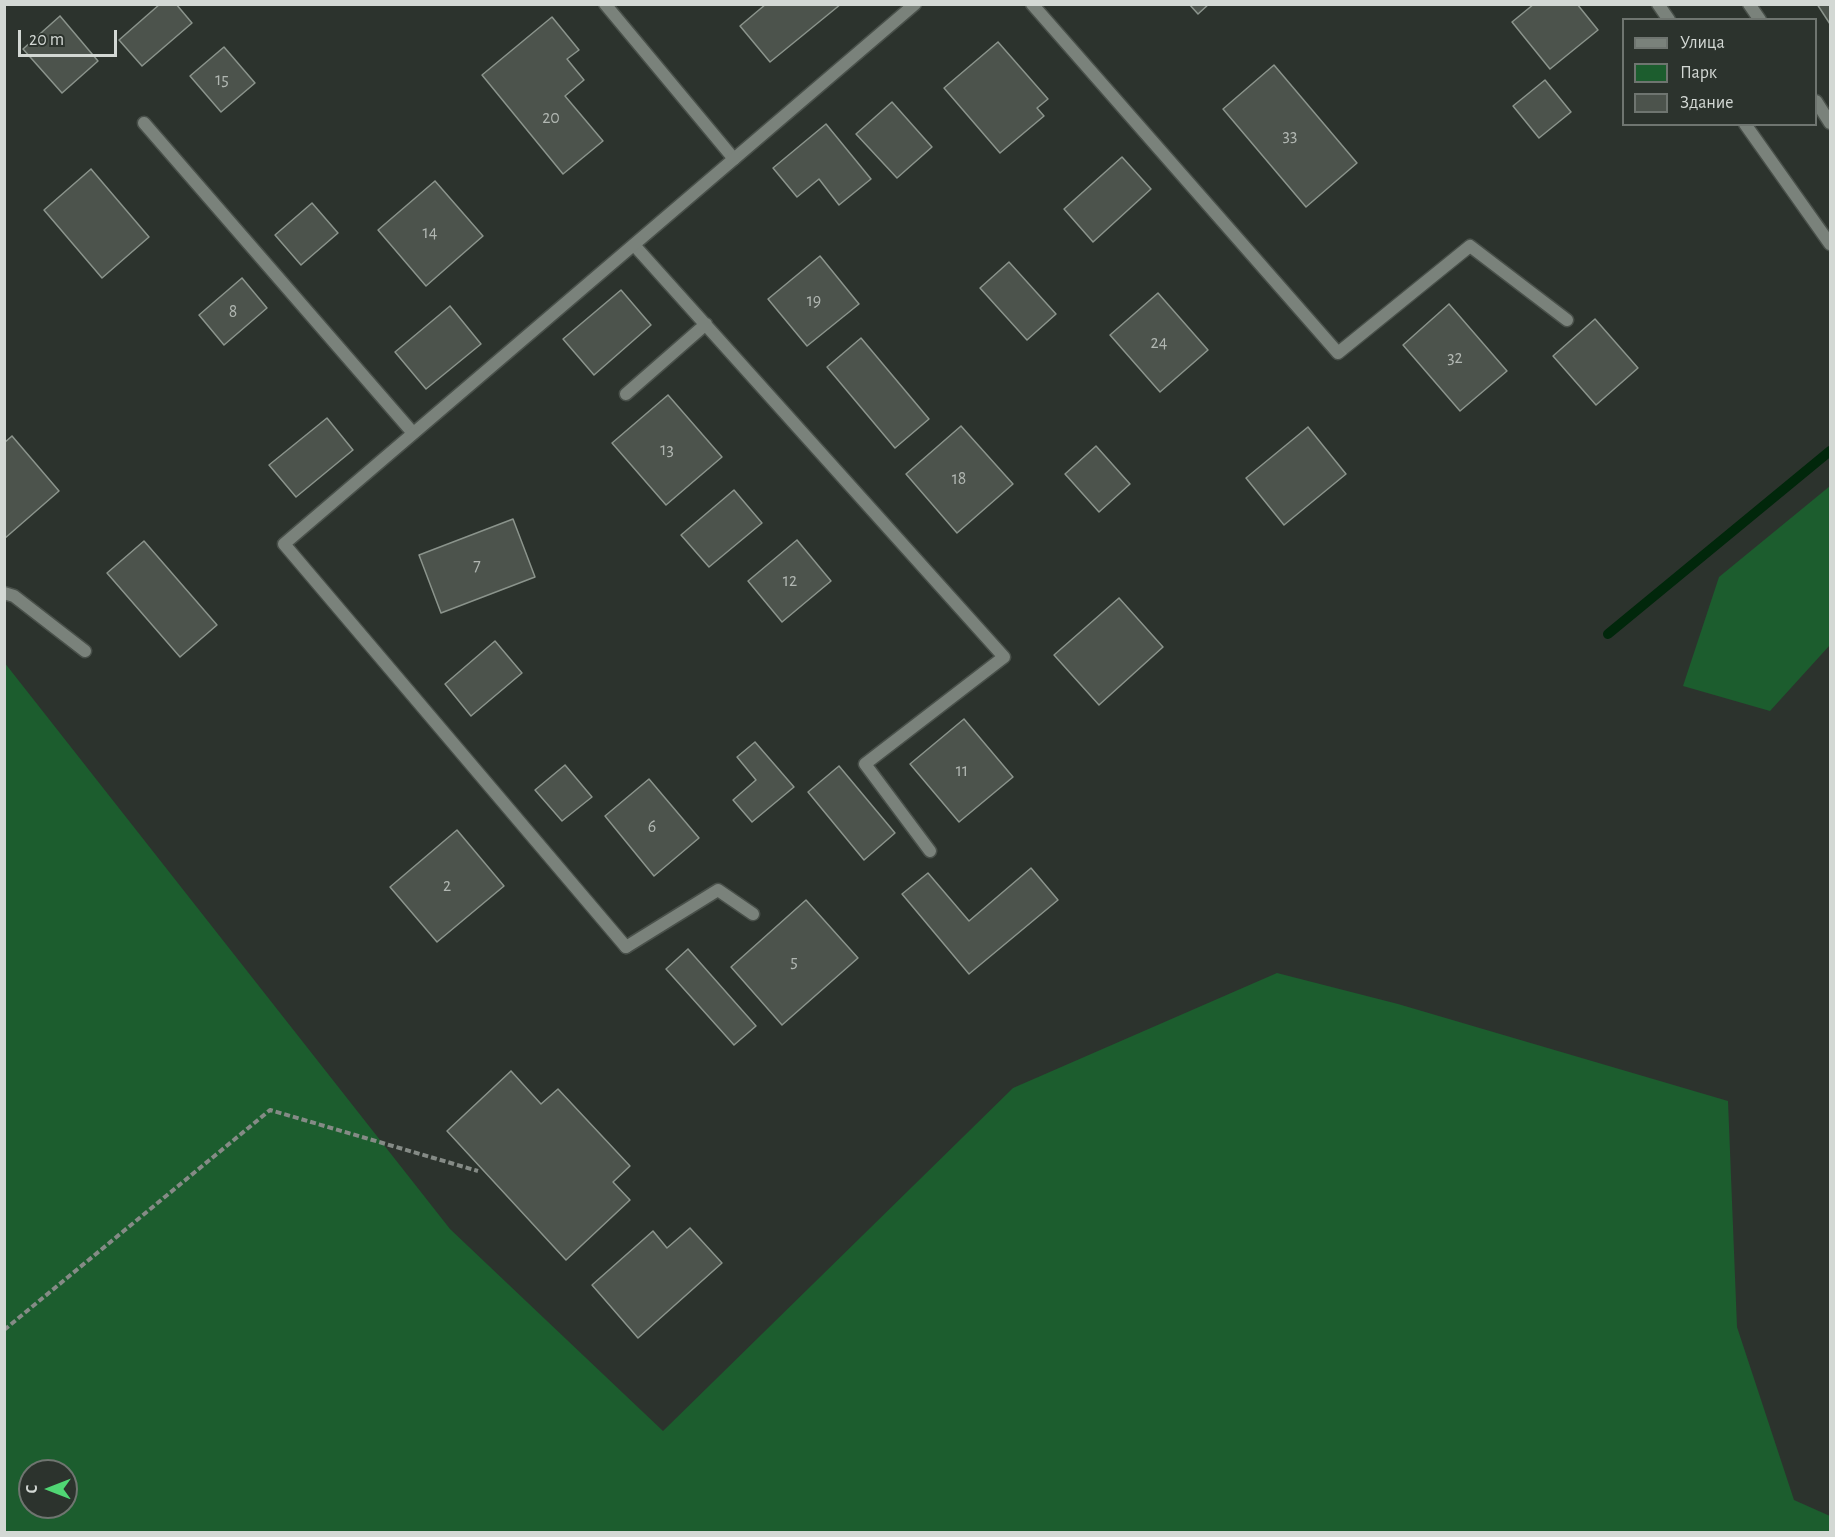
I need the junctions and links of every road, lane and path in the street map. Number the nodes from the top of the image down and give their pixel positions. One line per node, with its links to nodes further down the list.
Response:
1 (605, 4): 12 (street)
2 (915, 4): 12 (street)
3 (1032, 4): 15 (street)
4 (1658, 4): 6 (street)
5 (1749, 4): 7 (street)
6 (1668, 18)
7 (1759, 18)
8 (1817, 104): 10 (street)
9 (144, 123): 18 (street)
10 (1830, 123)
11 (1746, 126): 14 (street)
12 (734, 159): 13 (street)
13 (634, 244): 16 (street); 18 (street)
14 (1830, 244)
15 (1567, 320)
16 (706, 324): 17 (street); 21 (street)
17 (626, 394)
18 (413, 434): 22 (street)
19 (4, 593): 20 (street)
20 (85, 651)
21 (930, 851)
22 (753, 914)
23 (478, 1171): 24 (path)
24 (4, 1330)

